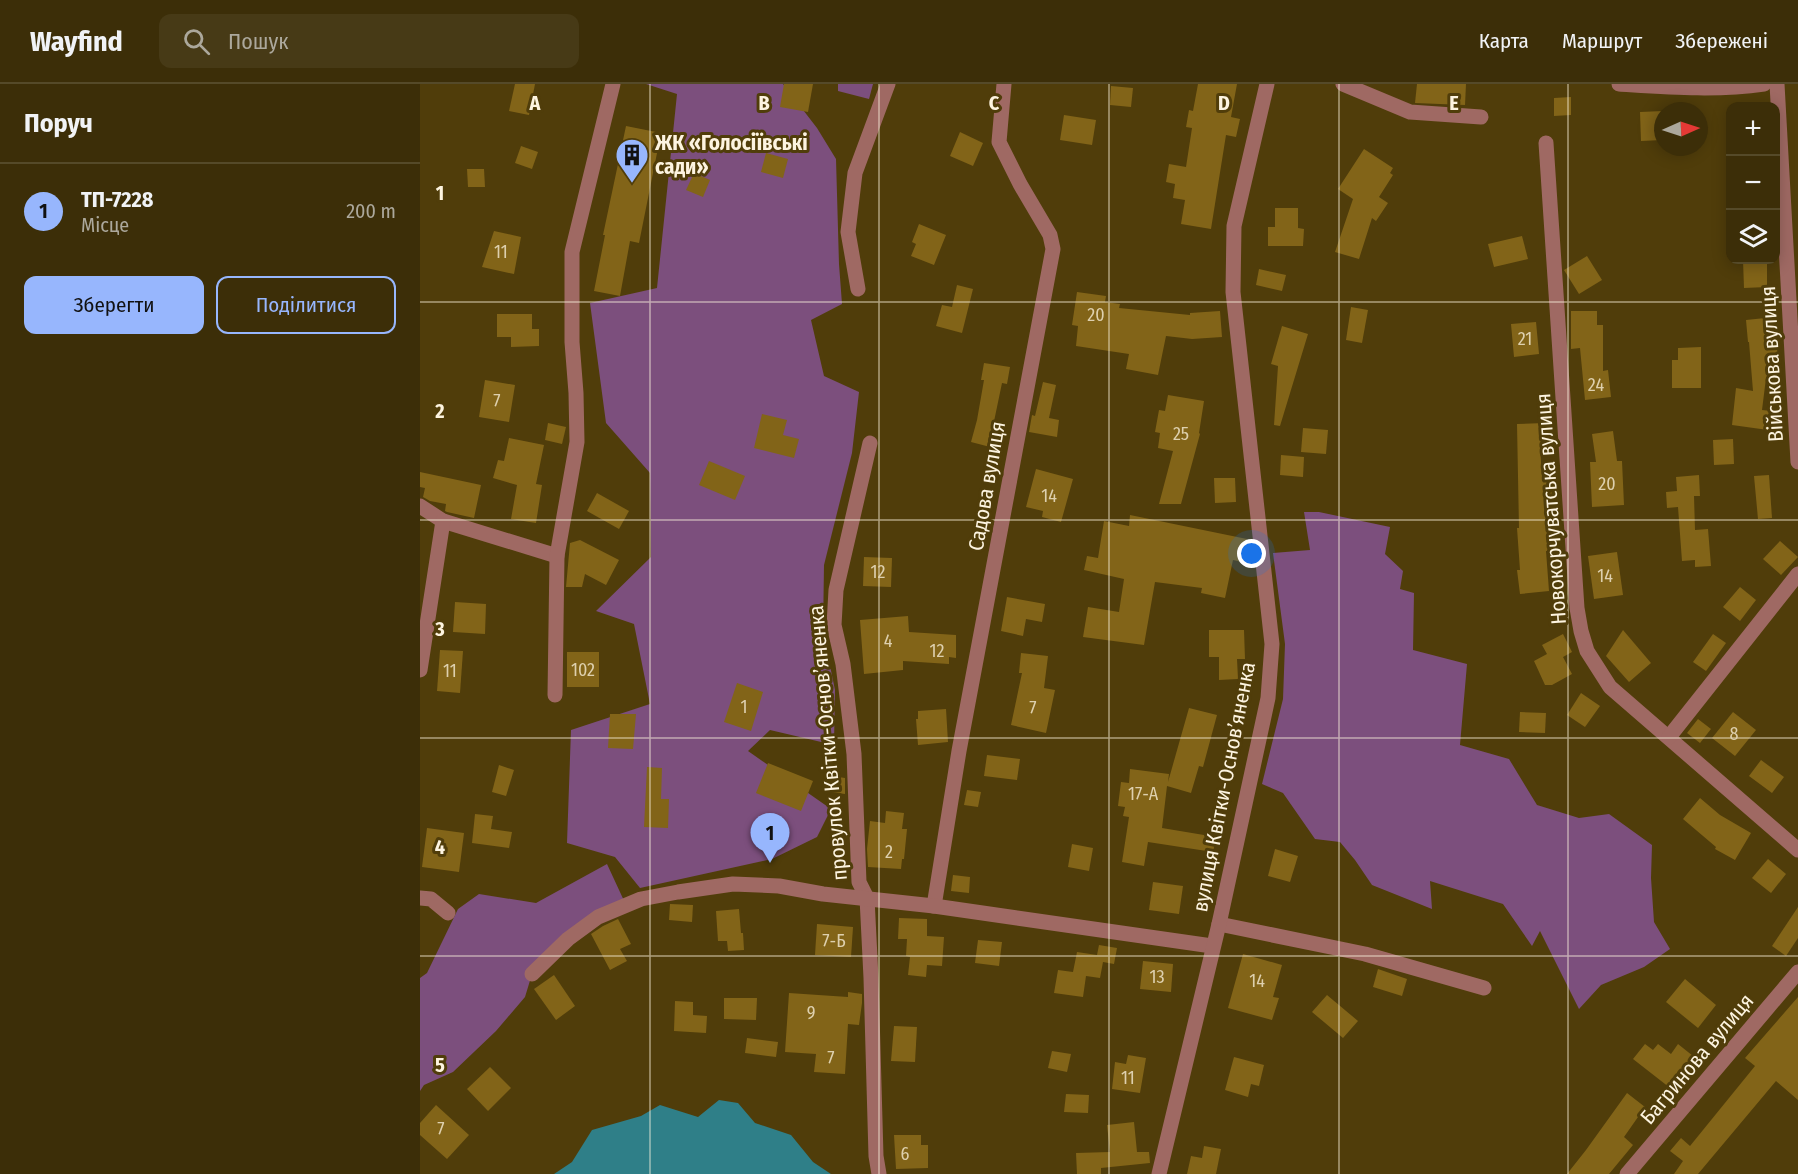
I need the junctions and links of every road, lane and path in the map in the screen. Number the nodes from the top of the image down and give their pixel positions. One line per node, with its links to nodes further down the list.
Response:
1 (613, 84): 16 (street)
2 (888, 84): 11 (street)
3 (1004, 84): 24 (street, Садова вулиця)
4 (1267, 84): 26 (street, вулиця Квітки-Основ’яненка)
5 (1343, 84): 9 (street)
6 (1619, 84): 7 (street)
7 (1764, 84)
8 (1777, 84): 13 (street, Військова вулиця)
9 (1480, 117)
10 (1546, 143): 20 (street, Новокорчуватська вулиця)
11 (858, 289)
12 (870, 443): 23 (street, провулок Квітки-Основʼяненка)
13 (1798, 462)
14 (420, 506): 15 (street)
15 (443, 521): 16 (street); 18 (street)
16 (557, 556): 19 (street)
17 (1798, 574): 20 (street)
18 (420, 670)
19 (555, 695)
20 (1669, 737): 21 (street, Новокорчуватська вулиця)
21 (1798, 850)
22 (420, 898): 25 (street)
23 (867, 898): 24 (street, провулок Квітки-Основʼяненка); 29 (street, провулок Квітки-Основʼяненка); 31 (street, провулок Квітки-Основʼяненка)
24 (933, 906): 27 (street, провулок Квітки-Основʼяненка)
25 (448, 913)
26 (1219, 924): 27 (street, вулиця Квітки-Основ’яненка); 30 (street)
27 (1212, 946): 32 (street, вулиця Квітки-Основ’яненка)
28 (1798, 972): 33 (street, Багринова вулиця)
29 (532, 974)
30 (1484, 988)
31 (879, 1174)
32 (1159, 1174)
33 (1628, 1174)

